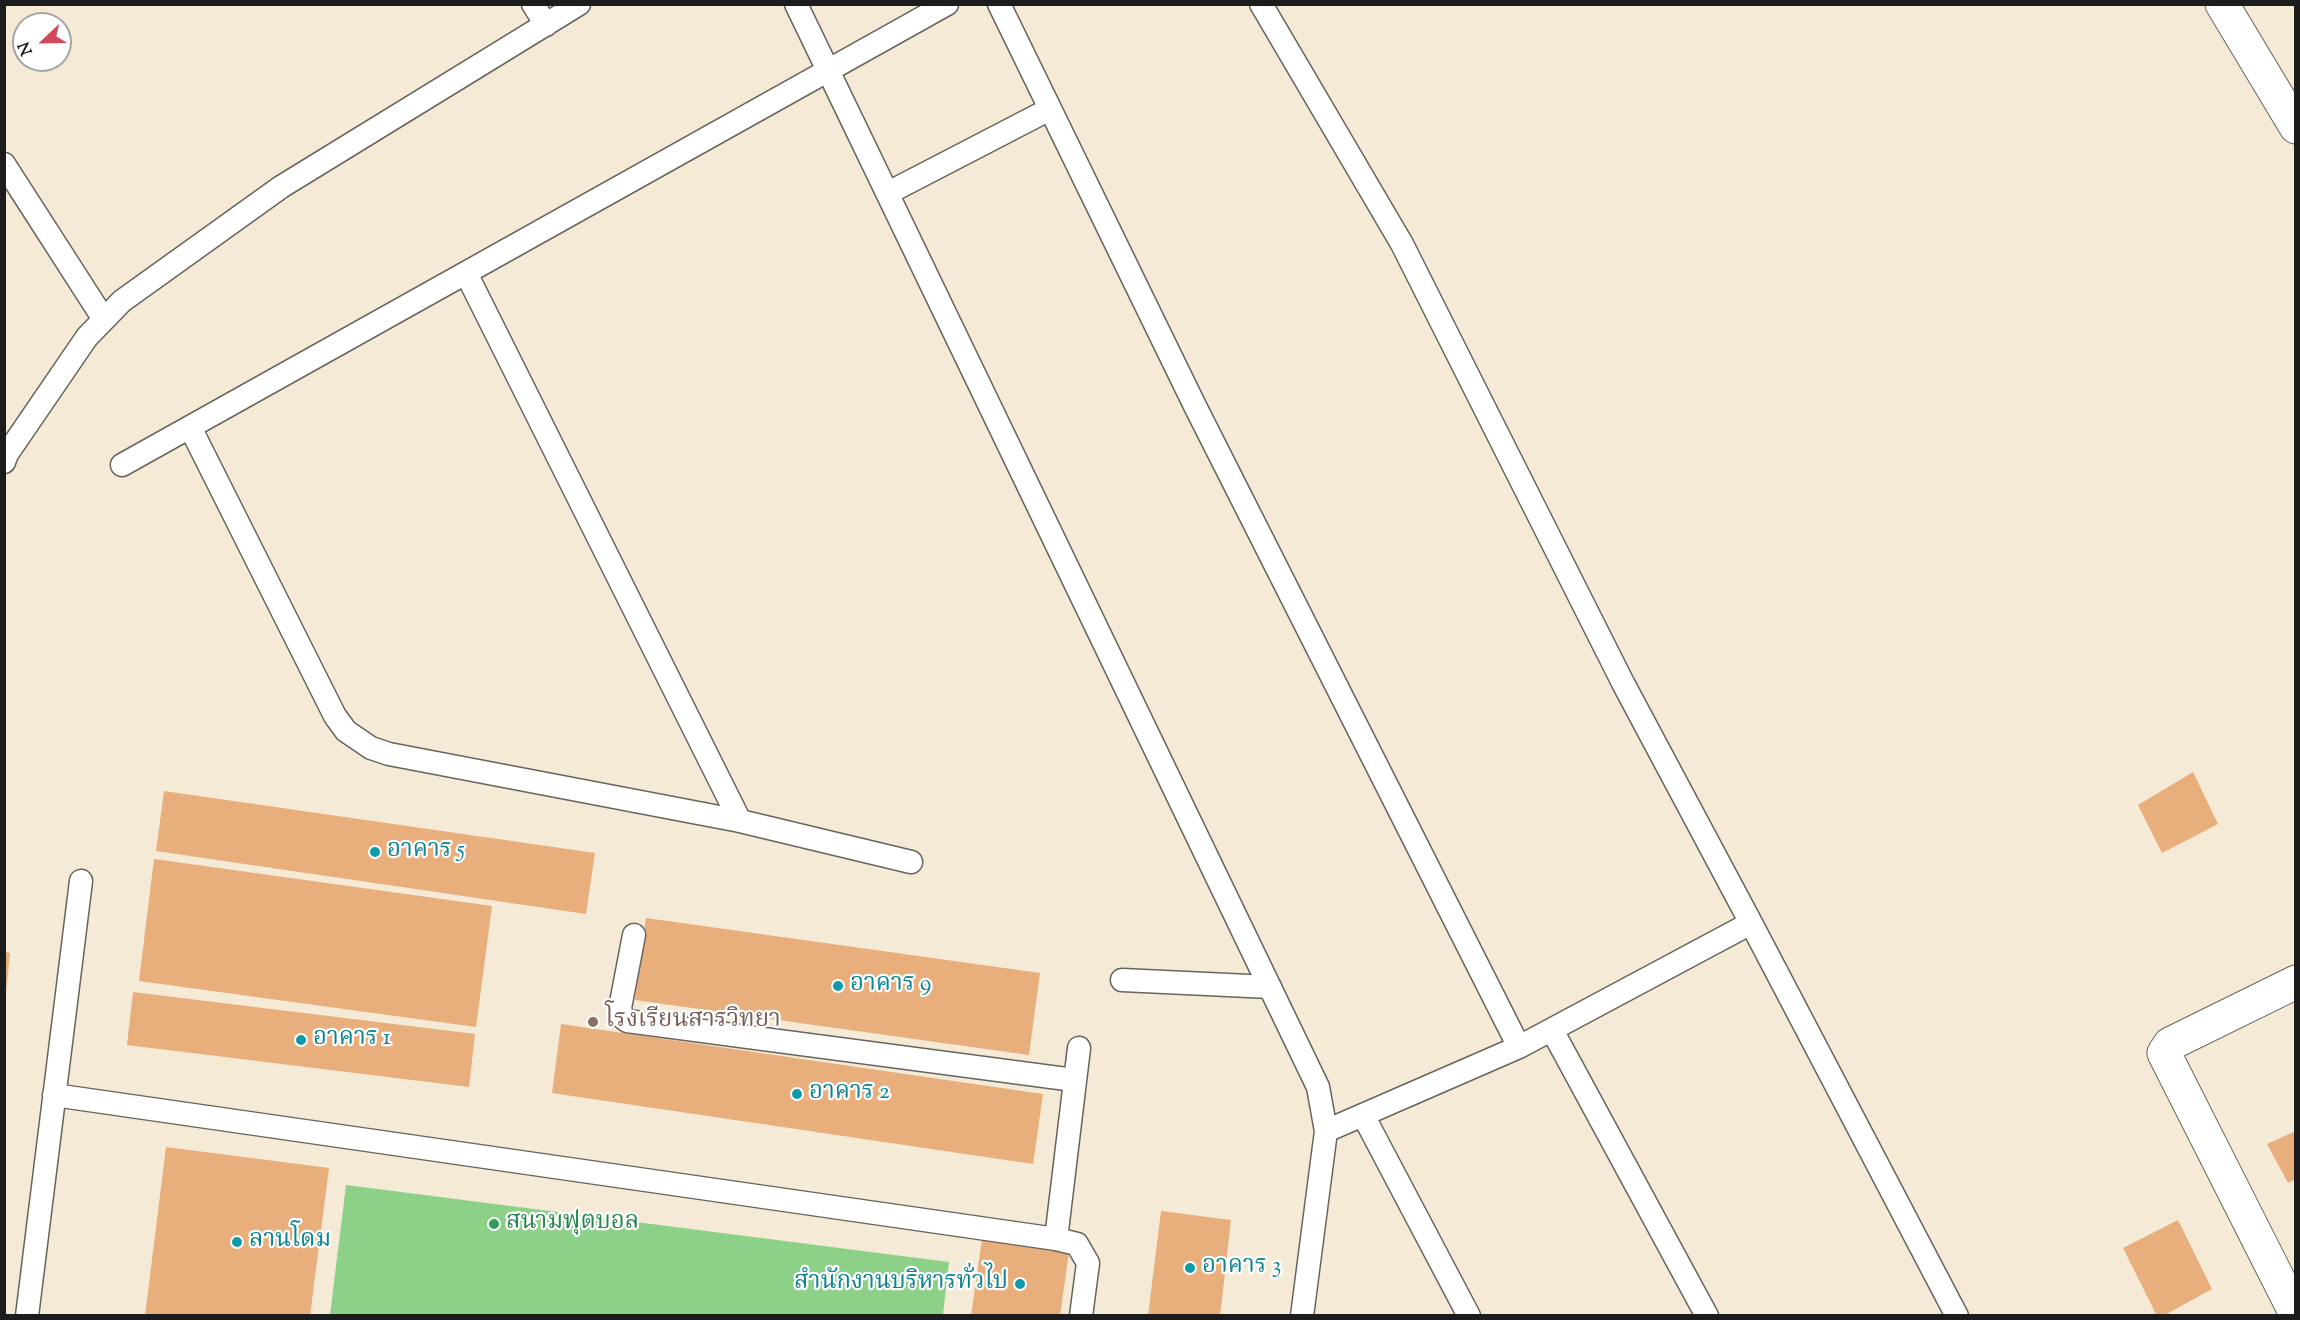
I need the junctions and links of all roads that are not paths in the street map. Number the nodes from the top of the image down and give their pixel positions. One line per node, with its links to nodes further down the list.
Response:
1 (533, 4): 8 (lane)
2 (579, 4): 8 (lane)
3 (796, 4): 9 (lane)
4 (947, 4): 9 (lane)
5 (999, 4): 10 (lane)
6 (1261, 4): 22 (lane)
7 (2222, 4): 11 (street)
8 (546, 25): 15 (lane)
9 (829, 70): 13 (lane); 14 (lane)
10 (1050, 109): 13 (lane); 28 (lane)
11 (2295, 127)
12 (4, 164): 15 (lane)
13 (888, 193): 26 (lane)
14 (466, 273): 16 (lane); 19 (lane)
15 (103, 318): 17 (lane)
16 (190, 427): 18 (lane); 19 (lane)
17 (4, 462)
18 (122, 465)
19 (740, 821): 20 (lane)
20 (911, 862)
21 (81, 881): 31 (lane)
22 (1751, 923): 27 (lane); 41 (lane)
23 (634, 935): 30 (lane)
24 (1122, 980): 26 (lane)
25 (2295, 981): 35 (street)
26 (1270, 987): 33 (lane)
27 (1552, 1030): 28 (lane); 40 (lane)
28 (1518, 1047): 32 (lane)
29 (1079, 1048): 30 (lane)
30 (1074, 1080): 34 (lane)
31 (54, 1095): 34 (lane); 36 (lane)
32 (1363, 1115): 33 (lane); 39 (lane)
33 (1326, 1131): 38 (lane)
34 (1056, 1239): 37 (lane)
35 (2295, 1314)
36 (27, 1316)
37 (1081, 1316)
38 (1302, 1316)
39 (1469, 1316)
40 (1707, 1316)
41 (1957, 1316)

